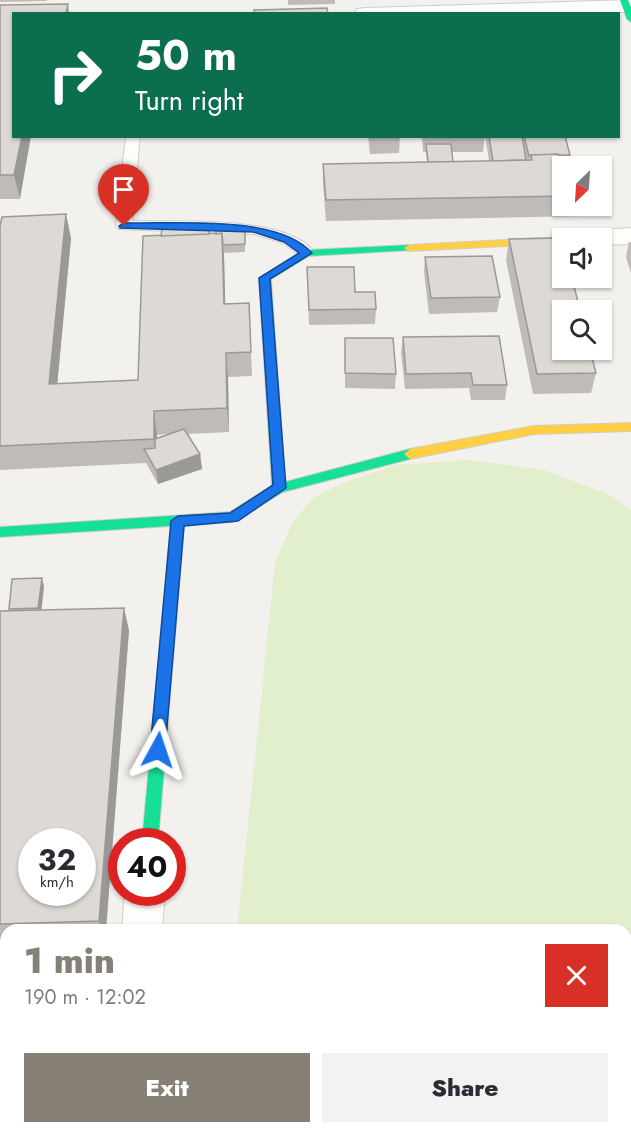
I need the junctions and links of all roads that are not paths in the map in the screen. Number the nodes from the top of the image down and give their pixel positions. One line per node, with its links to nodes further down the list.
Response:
1 (628, 8): 2 (street)
2 (453, 12)
3 (133, 138): 7 (lane)
4 (631, 236): 5 (street)
5 (612, 237)
6 (552, 241): 7 (street)
7 (307, 253): 9 (street)
8 (631, 427): 9 (street)
9 (279, 488): 10 (street)
10 (178, 521): 11 (street); 12 (street)
11 (0, 532)
12 (151, 828)
13 (144, 906): 14 (street)
14 (142, 924)

